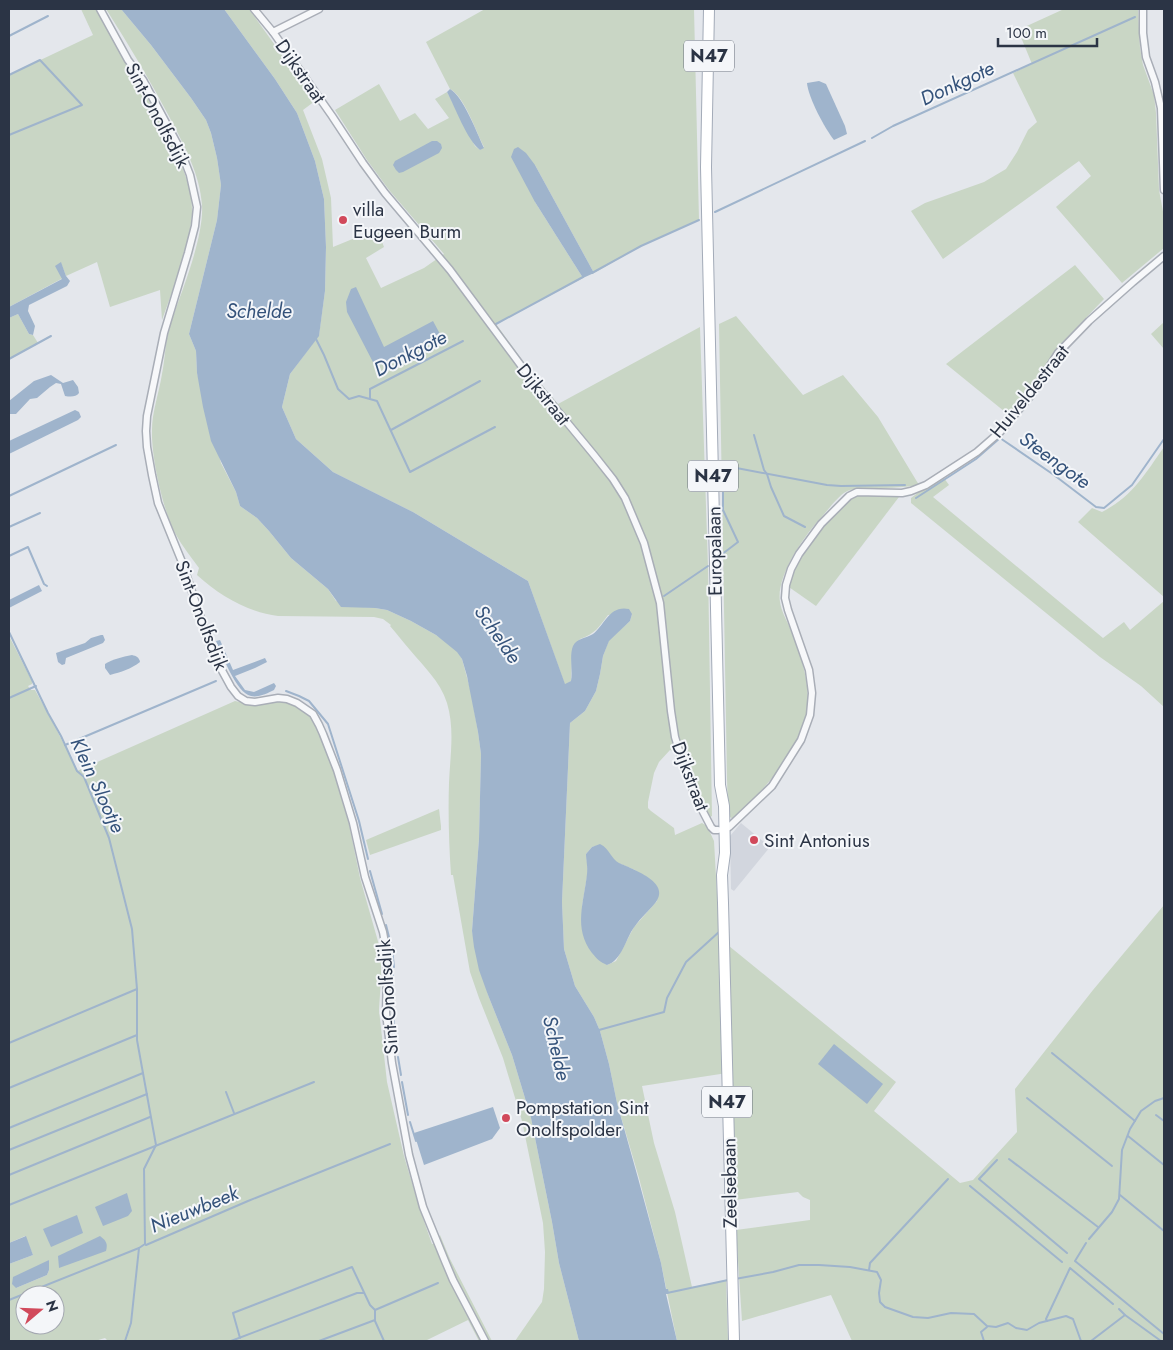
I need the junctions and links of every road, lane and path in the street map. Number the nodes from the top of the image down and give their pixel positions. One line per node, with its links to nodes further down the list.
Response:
1 (100, 9): 13 (street, Sint-Onolfsdijk)
2 (254, 9): 7 (street, Dijkstraat)
3 (319, 9): 7 (street)
4 (704, 9): 8 (main road, Europalaan / N47)
5 (709, 9): 8 (main road, Europalaan / N47)
6 (1143, 9): 9 (street)
7 (273, 32): 12 (street, Dijkstraat)
8 (706, 167): 11 (main road, Europalaan / N47)
9 (1164, 190)
10 (1164, 256): 12 (street, Huiveldestraat)
11 (720, 785): 12 (main road, Zeelsebaan / N47)
12 (721, 830): 14 (main road, Zeelsebaan / N47)
13 (485, 1341)
14 (734, 1341)

